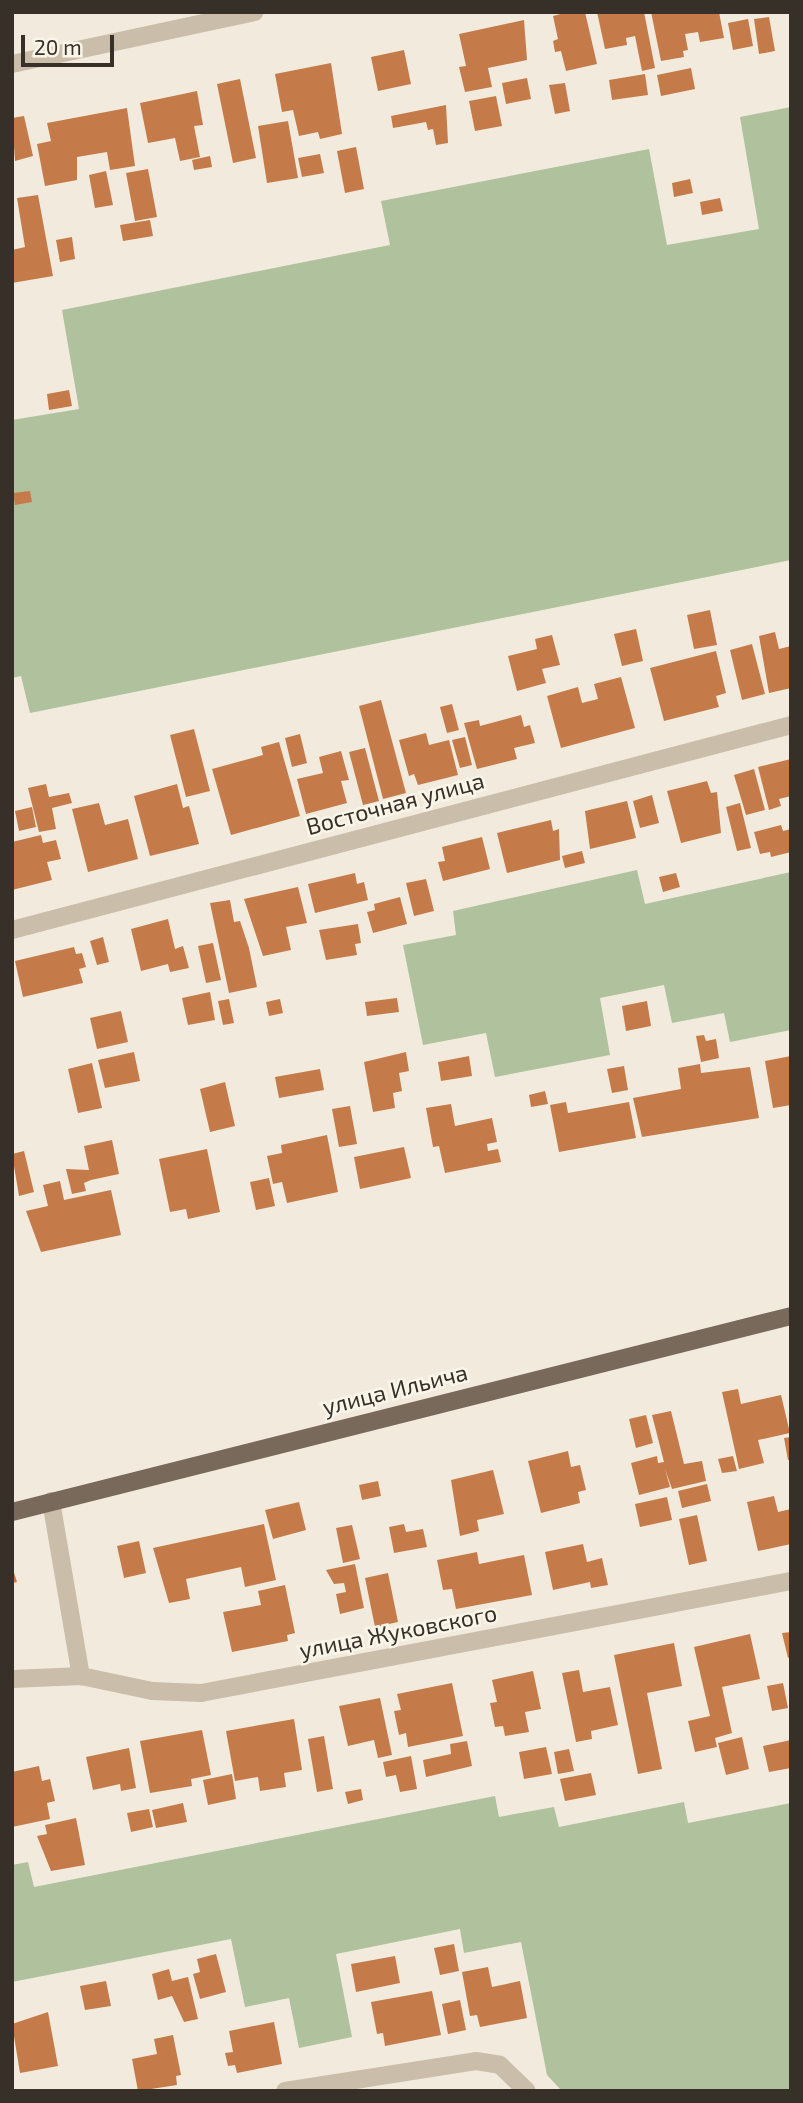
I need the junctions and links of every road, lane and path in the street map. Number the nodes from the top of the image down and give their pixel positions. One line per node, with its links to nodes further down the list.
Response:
1 (254, 12): 2 (street)
2 (12, 64)
3 (791, 725): 4 (street, Восточная улица)
4 (12, 930)
5 (791, 1316): 6 (main road, улица Ильича)
6 (51, 1501): 7 (main road, улица Ильича); 9 (street)
7 (12, 1511)
8 (791, 1581): 9 (street, улица Жуковского)
9 (81, 1676): 10 (street, улица Жуковского)
10 (12, 1679)
11 (285, 2091): 12 (street)
12 (527, 2091)

